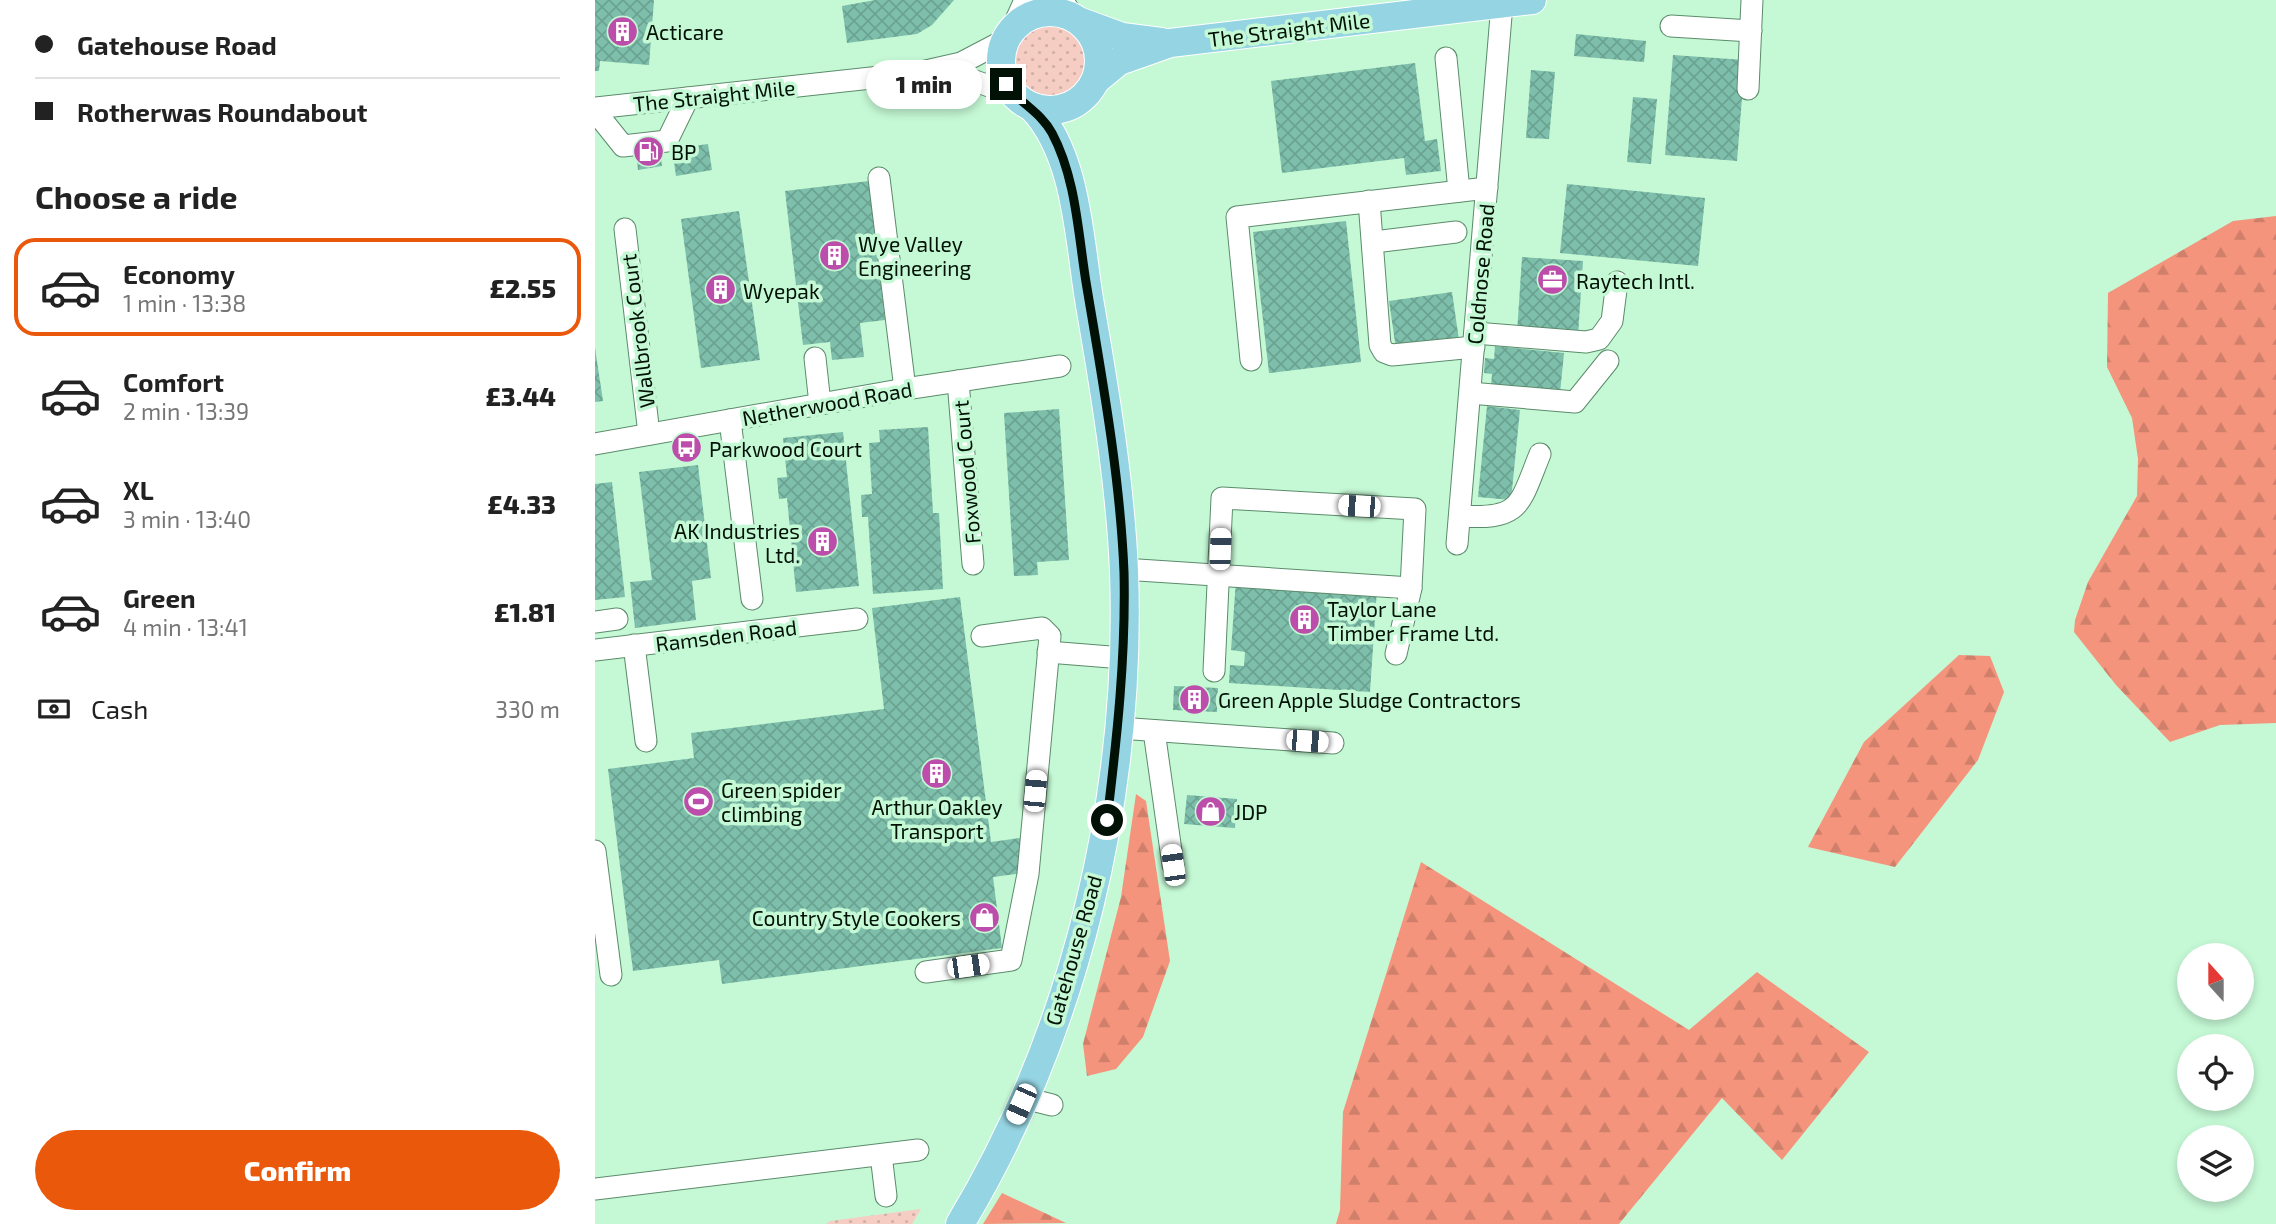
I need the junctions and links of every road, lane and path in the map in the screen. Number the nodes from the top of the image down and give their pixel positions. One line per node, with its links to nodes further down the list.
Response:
1 (1024, 0): 8 (street)
2 (1532, 0): 4 (main road, The Straight Mile)
3 (1752, 0): 7 (street)
4 (1501, 4): 9 (main road, The Straight Mile); 19 (street, Coldnose Road)
5 (1073, 14): 8 (main road); 9 (main road, The Straight Mile); 13 (main road)
6 (1671, 26): 7 (street)
7 (1751, 31): 12 (street)
8 (1009, 35): 11 (street, The Straight Mile); 15 (main road)
9 (1171, 43): 13 (main road, The Straight Mile)
10 (1446, 58): 20 (street)
11 (917, 73): 14 (street, The Straight Mile); 15 (street, The Straight Mile)
12 (1748, 89)
13 (1088, 91): 15 (main road); 17 (main road, Gatehouse Road)
14 (688, 98): 16 (street, The Straight Mile); 16 (street)
15 (1022, 100): 17 (main road, Gatehouse Road)
16 (595, 109)
17 (1068, 173): 42 (main road, Gatehouse Road)
18 (879, 178): 32 (street)
19 (1487, 188): 20 (street); 26 (street, Coldnose Road)
20 (1459, 191): 21 (street)
21 (1370, 201): 24 (street); 28 (street)
22 (625, 229): 36 (street, Wallbrook Court)
23 (1456, 232): 24 (street)
24 (1374, 242): 26 (street)
25 (1617, 282): 26 (street)
26 (1474, 340): 33 (street, Coldnose Road)
27 (815, 358): 34 (street)
28 (1251, 360)
29 (1608, 360): 33 (street)
30 (1060, 366): 31 (street, Netherwood Road)
31 (958, 381): 32 (street, Netherwood Road); 41 (street, Foxwood Court)
32 (905, 388): 34 (street, Netherwood Road)
33 (1470, 393): 39 (street, Coldnose Road)
34 (820, 404): 35 (street, Netherwood Road)
35 (730, 420): 36 (street, Netherwood Road); 45 (street)
36 (649, 434): 37 (street, Netherwood Road)
37 (595, 444)
38 (1540, 454): 39 (street)
39 (1460, 516): 40 (street, Coldnose Road)
40 (1457, 544)
41 (973, 564)
42 (1123, 569): 43 (street); 54 (main road, Gatehouse Road)
43 (1219, 575): 44 (street); 44 (street); 55 (street)
44 (1411, 587): 53 (street)
45 (752, 599)
46 (617, 619): 48 (street)
47 (857, 620): 50 (street, Ramsden Road)
48 (595, 622)
49 (982, 636): 52 (street)
50 (634, 645): 51 (street, Ramsden Road); 58 (street)
51 (595, 650)
52 (1048, 652): 54 (street); 62 (street)
53 (1396, 654)
54 (1123, 658): 56 (main road, Gatehouse Road)
55 (1214, 671)
56 (1119, 728): 57 (street); 64 (main road, Gatehouse Road)
57 (1154, 731): 59 (street); 61 (street)
58 (646, 741)
59 (1333, 743)
60 (595, 851): 63 (street)
61 (1173, 865)
62 (926, 972)
63 (611, 975)
64 (1024, 1098): 65 (street); 70 (main road, Gatehouse Road)
65 (1052, 1105)
66 (918, 1150): 67 (street)
67 (881, 1155): 68 (street); 69 (street)
68 (595, 1189)
69 (886, 1196)
70 (960, 1224)

